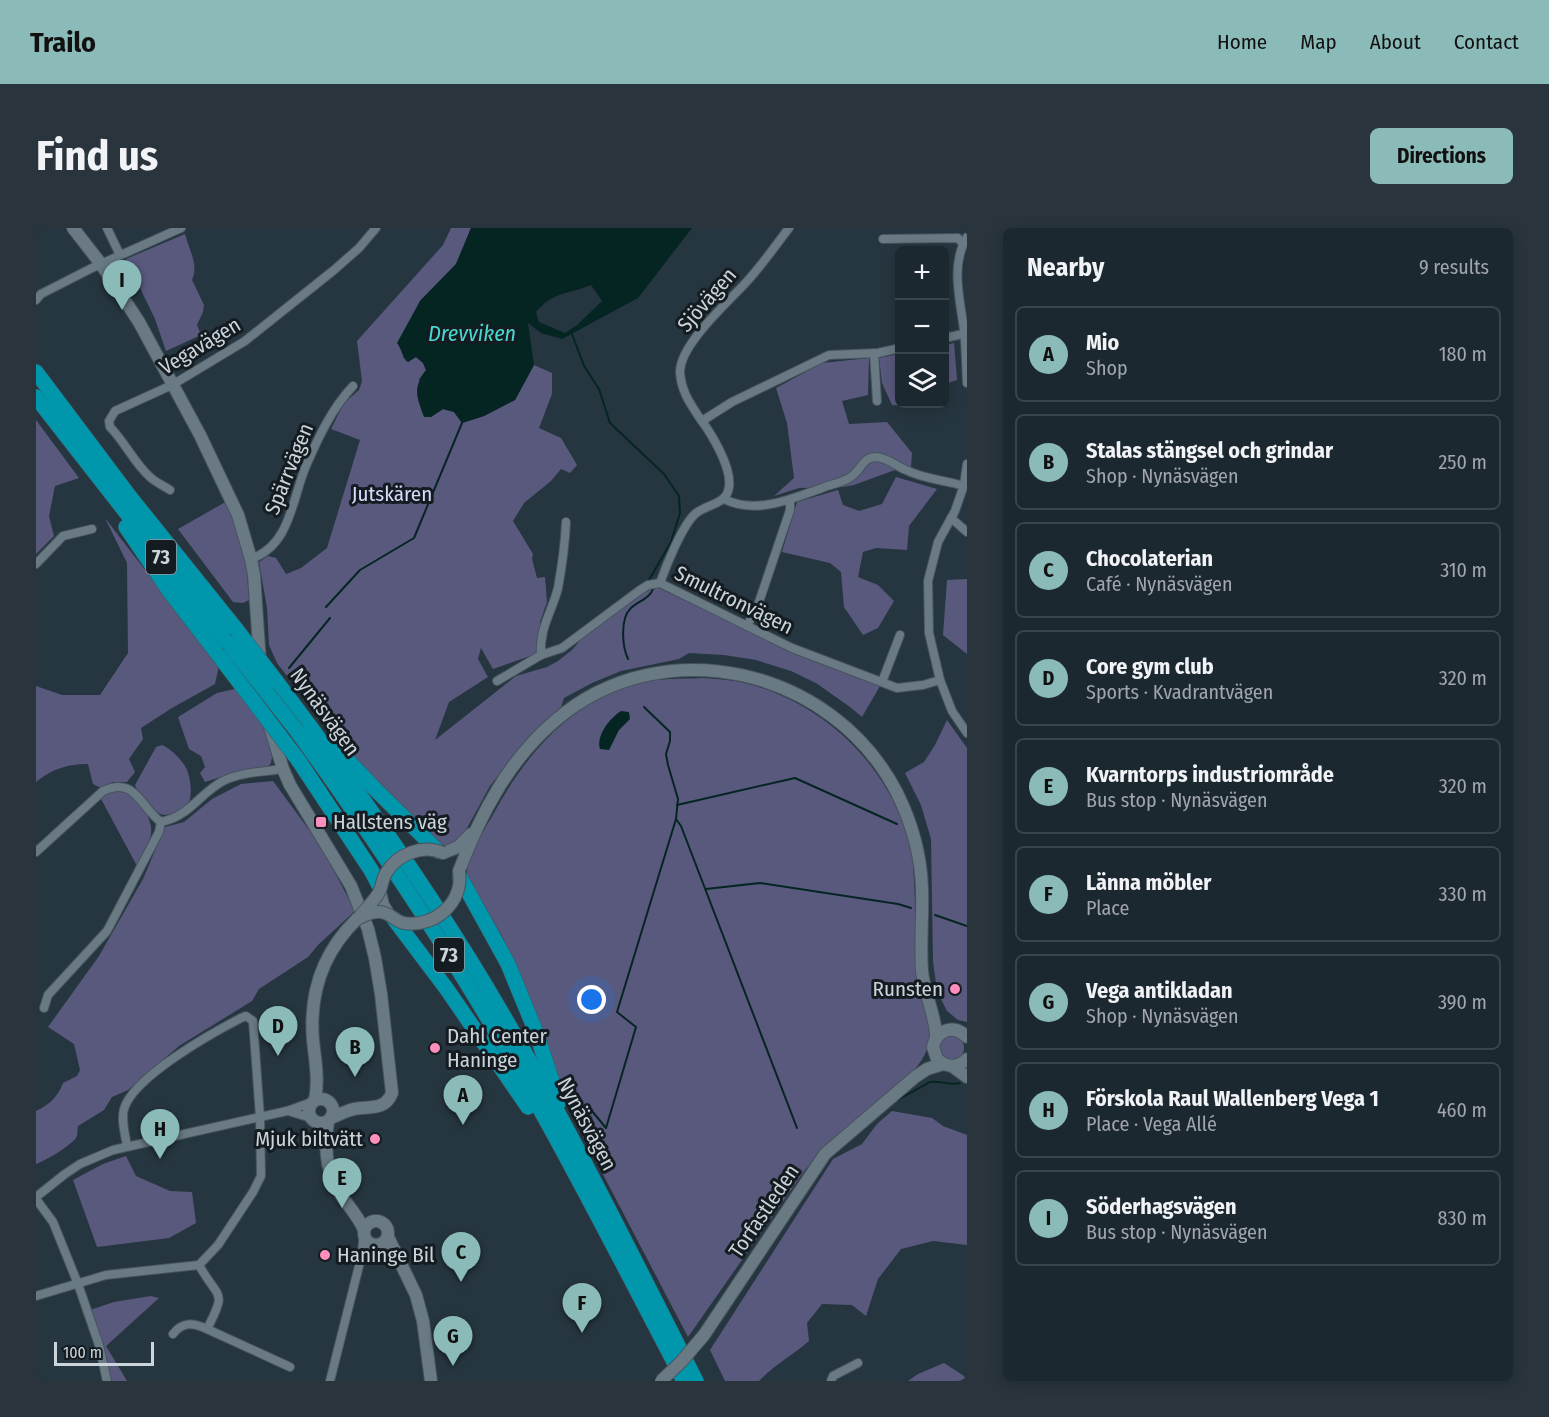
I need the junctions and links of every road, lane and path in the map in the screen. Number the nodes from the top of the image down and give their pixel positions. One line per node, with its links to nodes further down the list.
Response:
1 (73, 228): 9 (street, Nynäsvägen)
2 (107, 228): 8 (street)
3 (181, 228): 8 (street)
4 (376, 228): 17 (street, Vegavägen)
5 (789, 228): 21 (street, Sjövägen)
6 (883, 239): 7 (street)
7 (965, 241): 11 (street)
8 (120, 255): 9 (street)
9 (100, 264): 10 (street); 17 (street, Nynäsvägen)
10 (36, 300)
11 (966, 333): 12 (street); 16 (street)
12 (949, 337)
13 (895, 349): 14 (street)
14 (874, 354): 20 (street); 21 (street)
15 (36, 372): 41 (highway, Nynäsvägen / 73, bridge)
16 (967, 383)
17 (172, 385): 25 (street, Vegavägen); 32 (street, Nynäsvägen)
18 (353, 386): 32 (street, Spärrvägen)
19 (36, 397): 23 (highway, Nynäsvägen / 73)
20 (877, 401)
21 (702, 421): 26 (street, Sjövägen)
22 (967, 464): 24 (street)
23 (93, 470): 49 (highway, bridge); 71 (highway, Nynäsvägen / 73, bridge)
24 (964, 486): 27 (street); 28 (street)
25 (170, 490)
26 (724, 499): 27 (street); 34 (street)
27 (790, 500): 35 (street)
28 (951, 518): 31 (street); 38 (street)
29 (566, 522): 37 (street)
30 (92, 529): 33 (street)
31 (967, 532)
32 (251, 559): 43 (street, Nynäsvägen)
33 (36, 564)
34 (660, 583): 35 (street, Smultronvägen); 37 (street, Smultronvägen)
35 (747, 626): 40 (street, Smultronvägen)
36 (900, 635): 40 (street)
37 (541, 655): 39 (street, Smultronvägen)
38 (940, 680): 40 (street, Smultronvägen); 42 (street)
39 (497, 681)
40 (882, 682)
41 (301, 712): 47 (highway); 68 (highway, Nynäsvägen / 73)
42 (967, 733)
43 (283, 769): 44 (street); 63 (street, Nynäsvägen)
44 (161, 822): 46 (street); 53 (street)
45 (474, 831): 47 (street); 48 (street); 52 (street)
46 (36, 852)
47 (440, 852): 48 (street); 49 (street, bridge)
48 (460, 874): 50 (street, bridge); 68 (highway)
49 (380, 890): 50 (street, bridge); 51 (street, bridge)
50 (391, 916): 51 (street, bridge); 71 (highway)
51 (357, 919): 58 (street)
52 (928, 1001): 54 (street); 55 (street)
53 (44, 1008)
54 (962, 1032): 55 (street)
55 (935, 1042): 57 (street); 59 (street, Torfastleden)
56 (967, 1059): 57 (street, Torfastleden)
57 (948, 1065): 59 (street, Torfastleden); 60 (street)
58 (318, 1075): 61 (street); 62 (street)
59 (915, 1077): 88 (street, Torfastleden, bridge)
60 (967, 1077)
61 (313, 1101): 62 (street); 64 (street); 66 (street)
62 (330, 1102): 63 (street, Nynäsvägen); 67 (street)
63 (354, 1109): 67 (street, Nynäsvägen)
64 (287, 1111): 65 (street); 66 (street)
65 (260, 1117): 69 (street); 69 (street); 78 (street)
66 (313, 1120): 67 (street); 70 (street)
67 (329, 1120): 70 (street)
68 (572, 1139): 90 (highway, Nynäsvägen / 73)
69 (127, 1146): 72 (street)
70 (325, 1146): 73 (street)
71 (583, 1189): 89 (highway, Nynäsvägen / 73)
72 (36, 1198): 79 (street)
73 (351, 1206): 74 (street); 76 (street)
74 (376, 1220): 75 (street); 76 (street)
75 (388, 1237): 76 (street); 77 (street)
76 (369, 1238): 77 (street); 86 (street)
77 (400, 1263): 87 (street)
78 (199, 1265): 79 (street); 81 (street)
79 (78, 1284): 80 (street); 85 (street)
80 (36, 1296)
81 (207, 1329): 82 (street); 84 (street)
82 (173, 1334)
83 (858, 1363): 91 (street)
84 (290, 1367)
85 (107, 1381)
86 (330, 1381)
87 (431, 1381)
88 (661, 1381)
89 (684, 1381)
90 (696, 1381)
91 (831, 1381)

